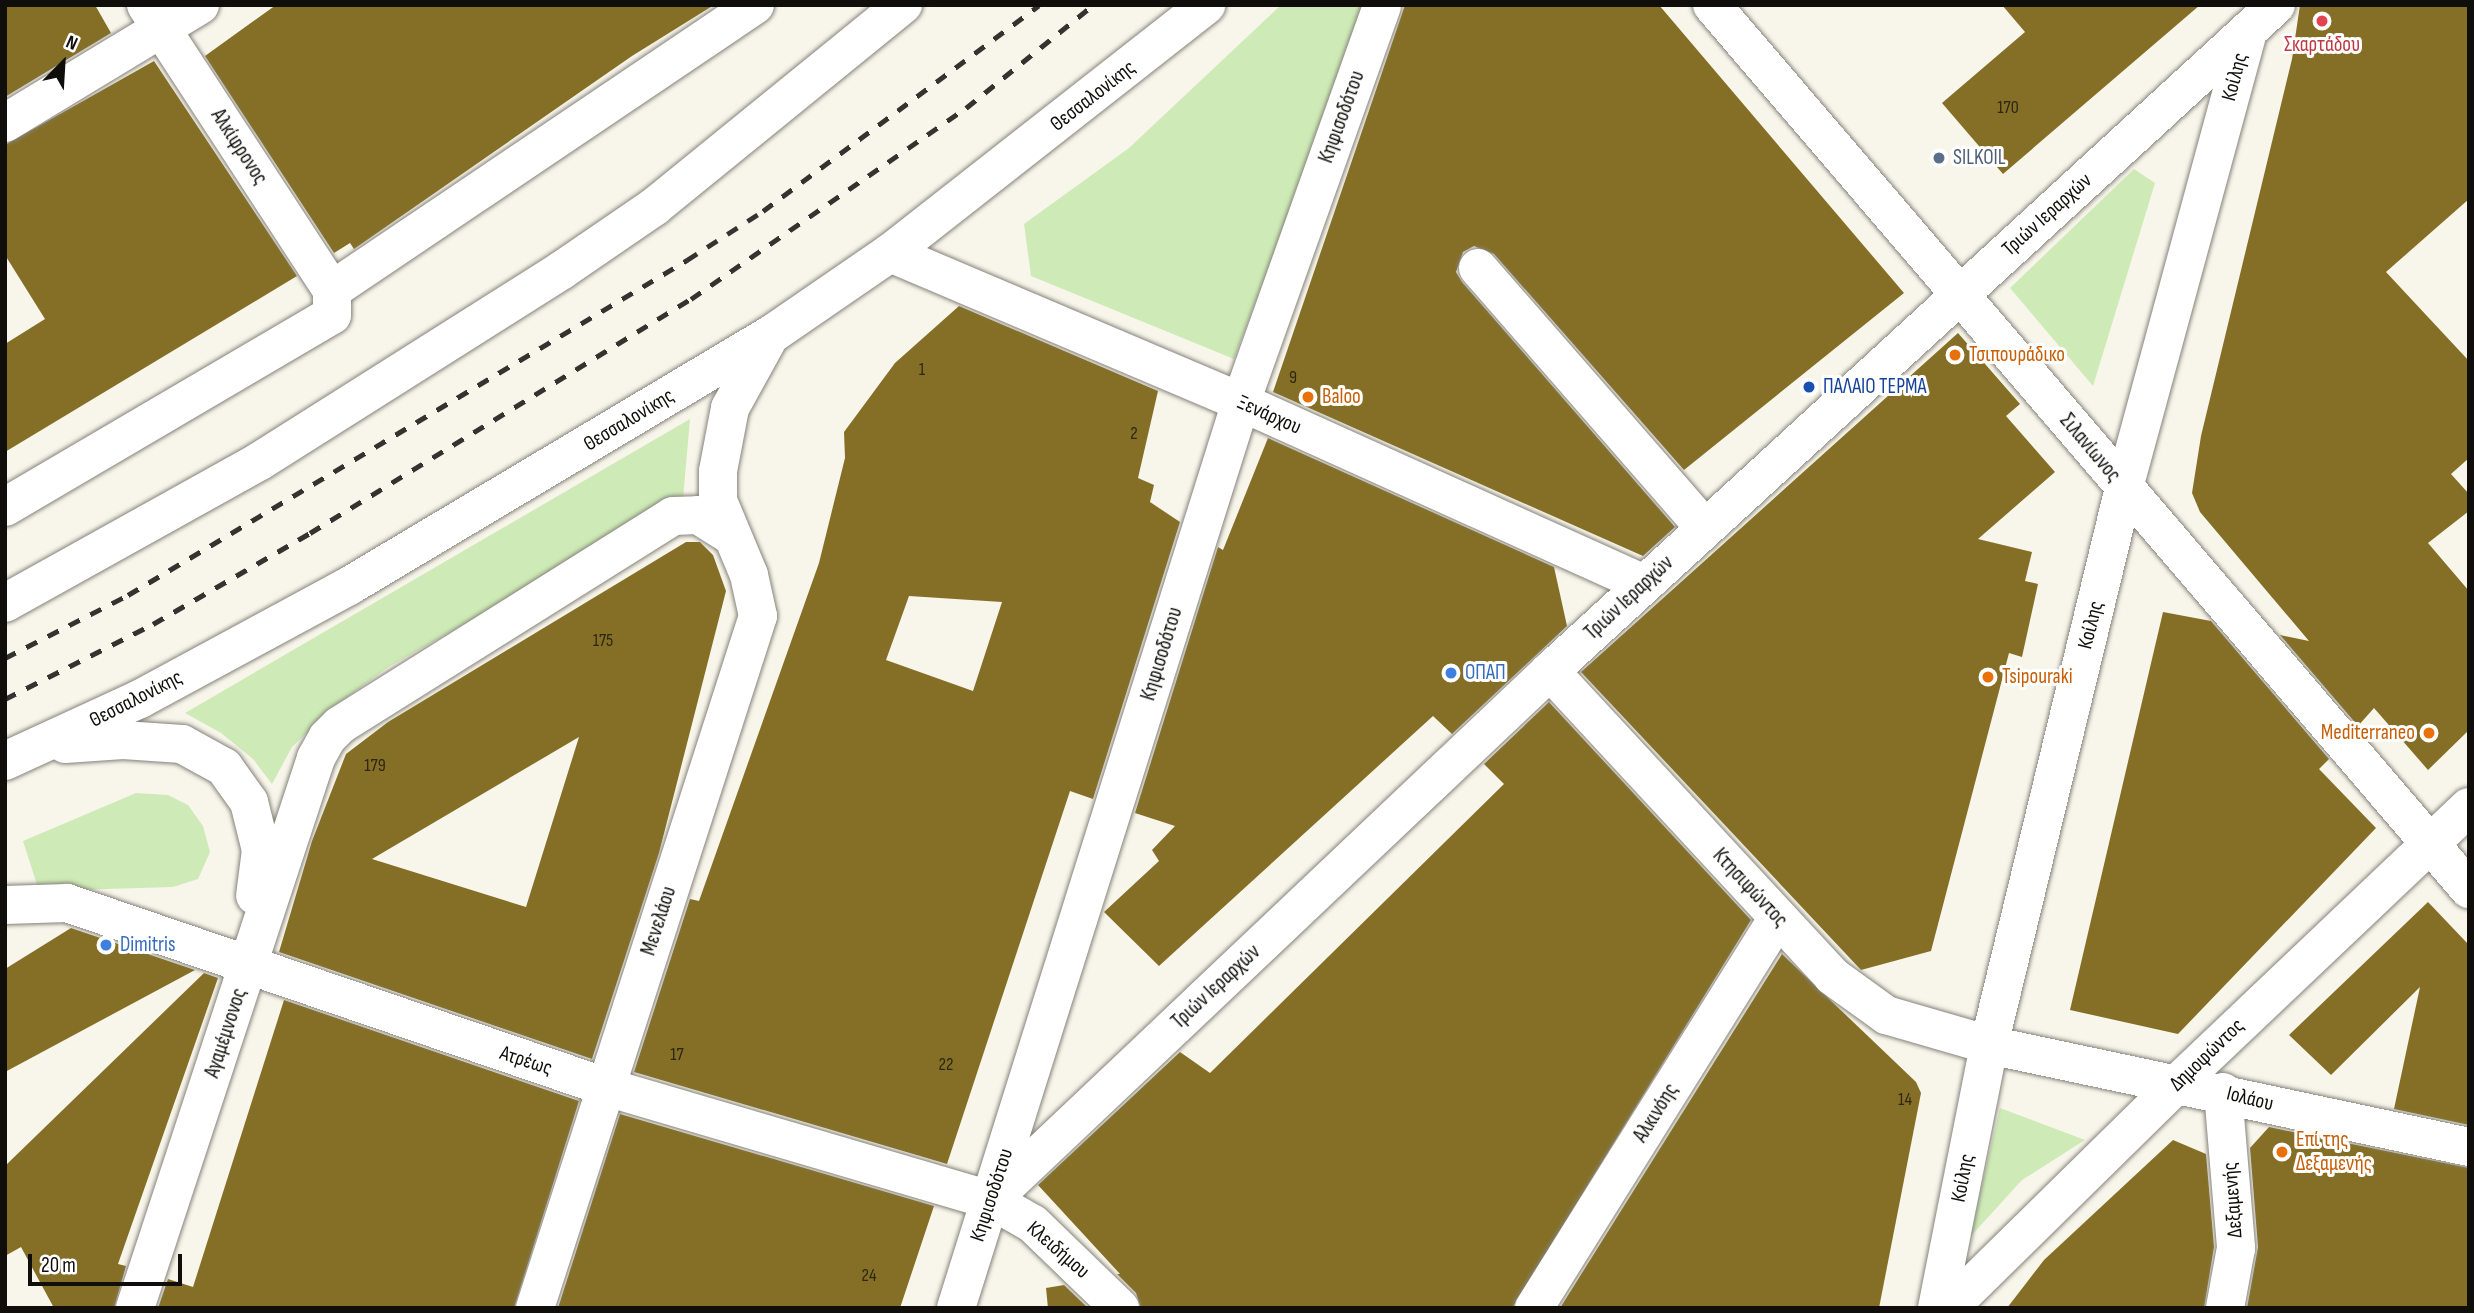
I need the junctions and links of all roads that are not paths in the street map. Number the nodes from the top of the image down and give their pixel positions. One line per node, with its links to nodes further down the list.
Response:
1 (200, 5): 8 (street)
2 (902, 5): 22 (street)
3 (1206, 5): 11 (street, Θεσσαλονίκης)
4 (1382, 5): 16 (street, Κηφισοδότου)
5 (1712, 5): 14 (street, Σιλανίωνος)
6 (2276, 5): 9 (street, Τριών Ιεραρχών)
7 (753, 6): 13 (street)
8 (154, 17): 10 (street); 13 (street, Αλκίφρονος)
9 (2248, 31): 14 (street, Τριών Ιεραρχών); 17 (street, Κοίλης)
10 (5, 123)
11 (890, 253): 15 (street, Θεσσαλονίκης); 16 (street, Ξενάρχου)
12 (1478, 268): 19 (street)
13 (332, 290): 18 (street)
14 (1959, 295): 17 (street, Σιλανίωνος); 19 (street, Τριών Ιεραρχών)
15 (772, 334): 20 (street, Μενελάου); 24 (street, Θεσσαλονίκης)
16 (1241, 402): 21 (street, Ξενάρχου); 39 (street, Κηφισοδότου)
17 (2124, 488): 27 (street, Σιλανίωνος); 34 (street, Κοίλης)
18 (5, 507)
19 (1705, 528): 21 (street, Τριών Ιεραρχών)
20 (732, 536): 33 (street, Αγαμέμνονος); 36 (street, Μενελάου)
21 (1644, 584): 23 (street, Τριών Ιεραρχών)
22 (5, 603)
23 (1550, 671): 31 (street, Κτησιφώντος); 39 (street, Τριών Ιεραρχών)
24 (41, 746): 25 (street, Θεσσαλονίκης); 33 (street)
25 (5, 761)
26 (2469, 807): 27 (street, Δημοφώντος)
27 (2428, 845): 28 (street, Σιλανίωνος); 35 (street, Δημοφώντος)
28 (2469, 889)
29 (67, 903): 30 (street, Ατρέως); 32 (street); 33 (street, Ατρέως)
30 (5, 905)
31 (1778, 918): 34 (street, Κτησιφώντος); 44 (street, Αλκινόης)
32 (5, 934)
33 (247, 968): 36 (street, Ατρέως); 40 (street, Αγαμέμνονος)
34 (1989, 1045): 35 (street, Ιολάου); 45 (street, Κοίλης)
35 (2178, 1083): 37 (street, Ιολάου); 46 (street, Δημοφώντος)
36 (606, 1087): 39 (street, Ατρέως); 41 (street, Μενελάου)
37 (2222, 1092): 38 (street, Ιολάου); 47 (street, Δεξαμενής)
38 (2469, 1147)
39 (991, 1200): 42 (street, Κηφισοδότου); 43 (street, Κλειδήμου)
40 (135, 1308)
41 (535, 1308)
42 (956, 1308)
43 (1119, 1308)
44 (1534, 1308)
45 (1937, 1308)
46 (1949, 1308)
47 (2225, 1308)

